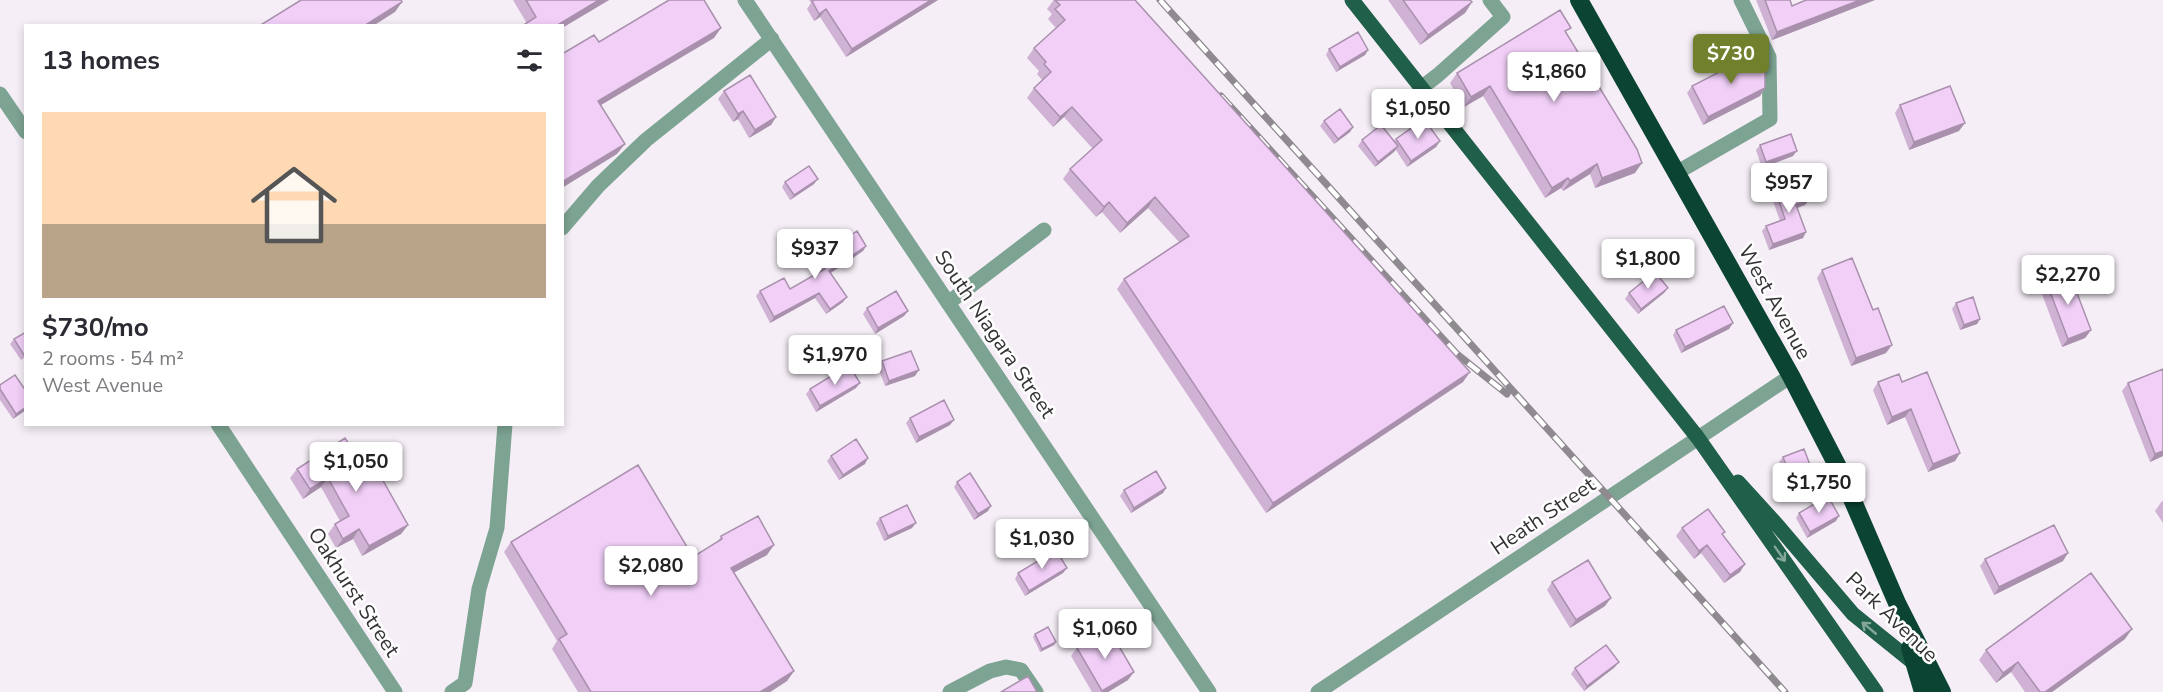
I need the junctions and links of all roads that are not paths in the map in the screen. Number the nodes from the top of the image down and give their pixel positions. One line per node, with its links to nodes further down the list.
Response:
1 (745, 0): 6 (street, South Niagara Street)
2 (1352, 0): 7 (main road, Park Avenue)
3 (1490, 0): 7 (street)
4 (1579, 0): 10 (highway, West Avenue)
5 (1741, 0): 10 (street)
6 (772, 39): 11 (street); 13 (street, South Niagara Street)
7 (1421, 88): 17 (main road, Park Avenue)
8 (0, 94): 9 (street)
9 (24, 129)
10 (1676, 173): 14 (highway, West Avenue)
11 (564, 226)
12 (1044, 230): 13 (street)
13 (948, 303): 24 (street, South Niagara Street)
14 (1791, 376): 17 (street, Heath Street); 18 (highway, West Avenue)
15 (219, 426): 21 (street, Oakhurst Street)
16 (505, 426): 20 (street)
17 (1698, 438): 19 (main road, Park Avenue, one-way to 17); 25 (street, Heath Street); 26 (main road, Park Avenue, one-way to 26)
18 (1898, 603): 19 (highway); 29 (highway)
19 (1915, 664): 27 (highway); 28 (street, Park Avenue)
20 (463, 689)
21 (395, 692)
22 (950, 692): 23 (street)
23 (1036, 692)
24 (1209, 692)
25 (1318, 692)
26 (1876, 692)
27 (1923, 692)
28 (1937, 692)
29 (1942, 692)

